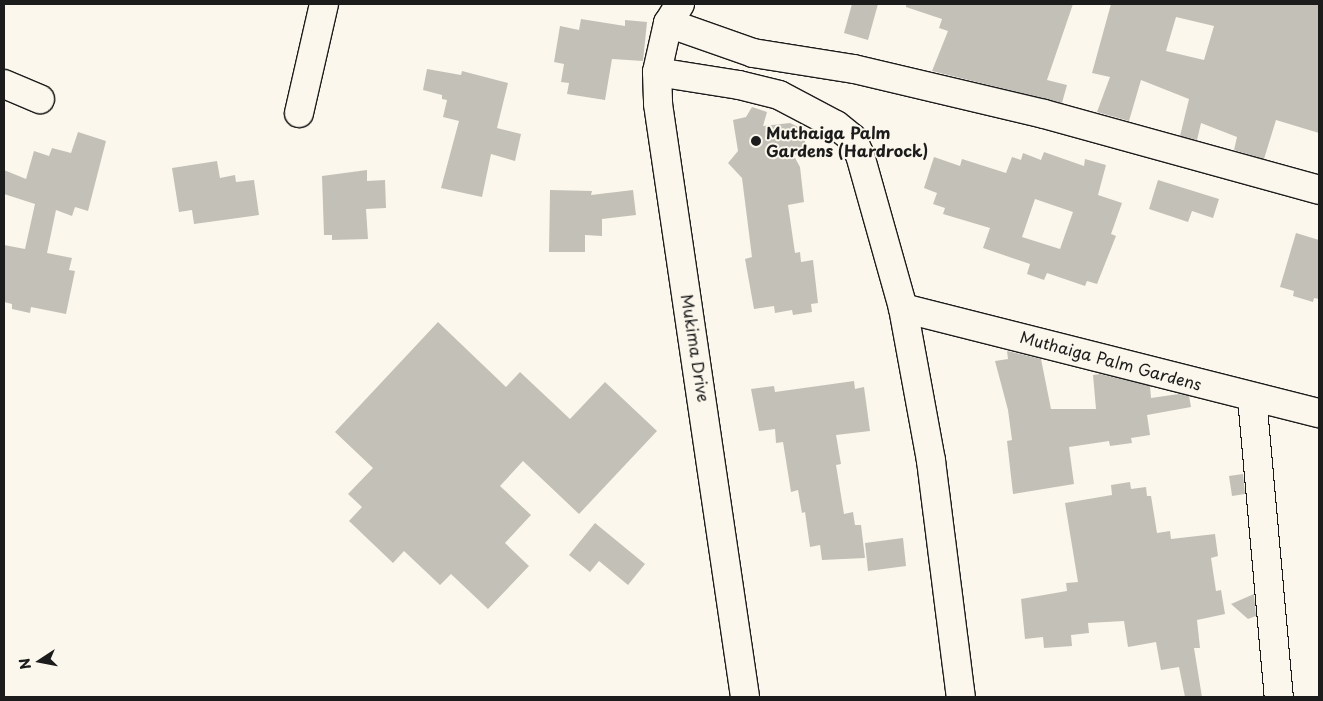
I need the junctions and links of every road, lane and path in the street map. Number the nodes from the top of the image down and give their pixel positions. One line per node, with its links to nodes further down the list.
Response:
1 (324, 4): 6 (street)
2 (674, 14): 3 (street, Mukima Drive); 7 (street)
3 (657, 72): 8 (street); 11 (street, Mukima Drive)
4 (4, 84): 5 (street)
5 (40, 99)
6 (299, 113)
7 (1319, 190)
8 (903, 308): 9 (street, Muthaiga Palm Gardens); 12 (street)
9 (1252, 397): 10 (street, Muthaiga Palm Gardens); 13 (street)
10 (1319, 413)
11 (745, 697)
12 (961, 697)
13 (1279, 697)

